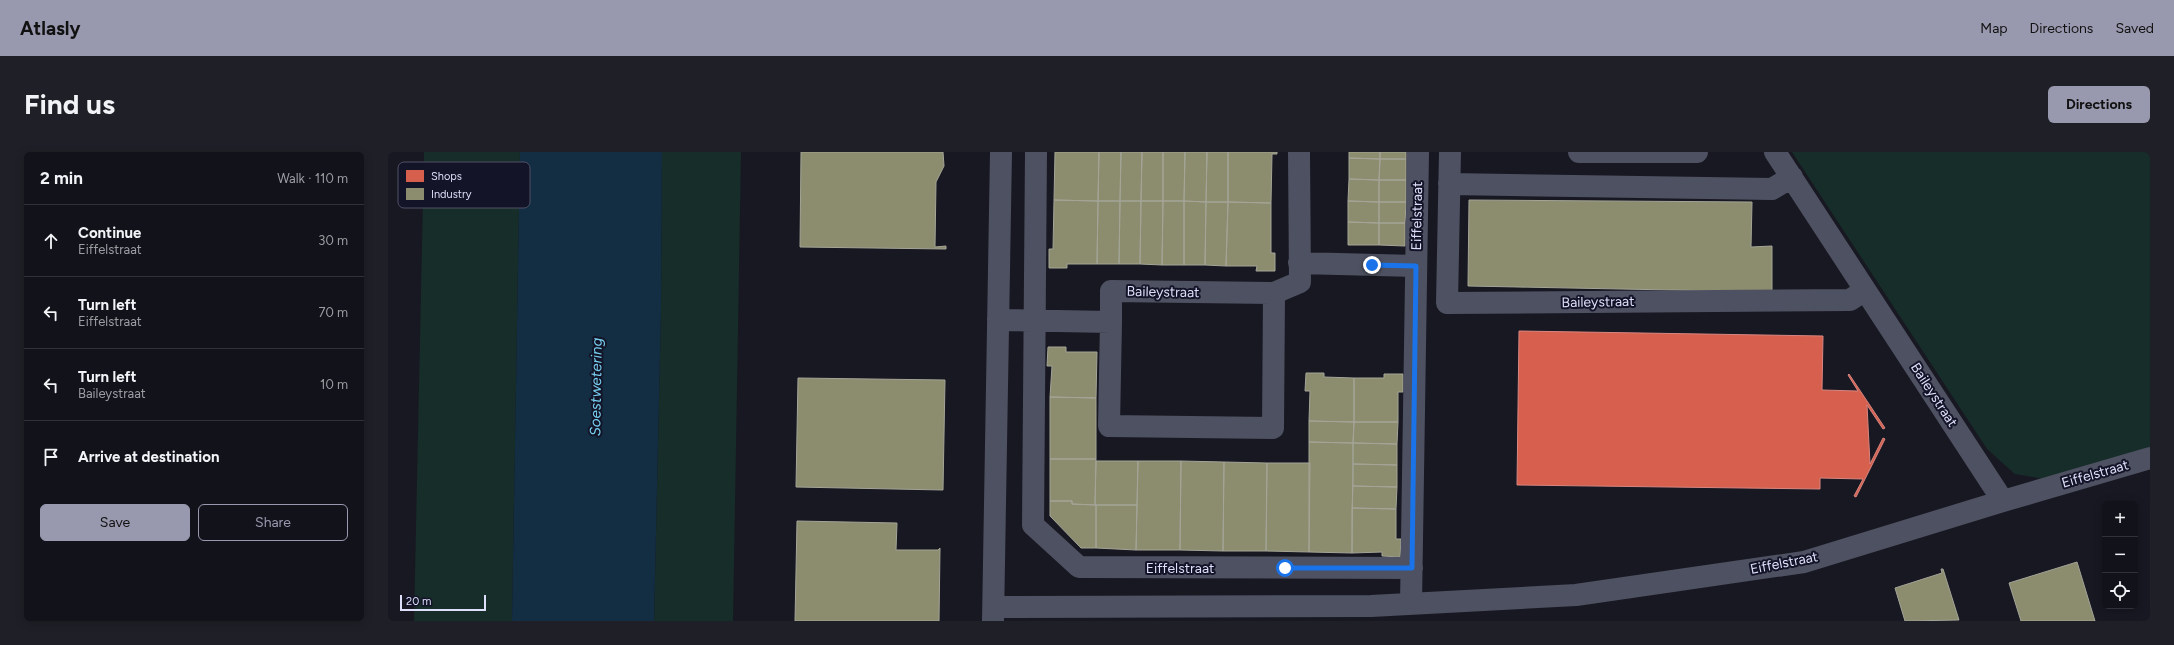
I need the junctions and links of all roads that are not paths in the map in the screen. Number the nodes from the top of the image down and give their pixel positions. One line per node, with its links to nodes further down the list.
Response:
1 (1001, 152): 15 (street)
2 (1036, 152): 16 (street)
3 (1299, 152): 11 (street, Baileystraat)
4 (1418, 152): 12 (street, Eiffelstraat)
5 (1450, 152): 10 (street, Baileystraat)
6 (1579, 152): 7 (street)
7 (1697, 152)
8 (1775, 152): 9 (street, Baileystraat)
9 (1792, 177): 10 (street); 13 (street, Baileystraat)
10 (1449, 184): 13 (street, Baileystraat)
11 (1299, 263): 12 (street); 14 (street, Baileystraat)
12 (1416, 266): 20 (street, Eiffelstraat)
13 (1865, 290): 19 (street, Baileystraat)
14 (1274, 293): 17 (street, Baileystraat); 17 (street)
15 (998, 320): 16 (street); 23 (street)
16 (1035, 321): 17 (street); 20 (street, Eiffelstraat)
17 (1111, 322)
18 (2150, 458): 19 (street, Eiffelstraat)
19 (2003, 501): 21 (street, Eiffelstraat)
20 (1412, 568): 21 (street, Eiffelstraat)
21 (1424, 609): 24 (street, Eiffelstraat)
22 (1213, 613): 23 (street, Eiffelstraat); 24 (street, Eiffelstraat)
23 (994, 614)
24 (1322, 614)

